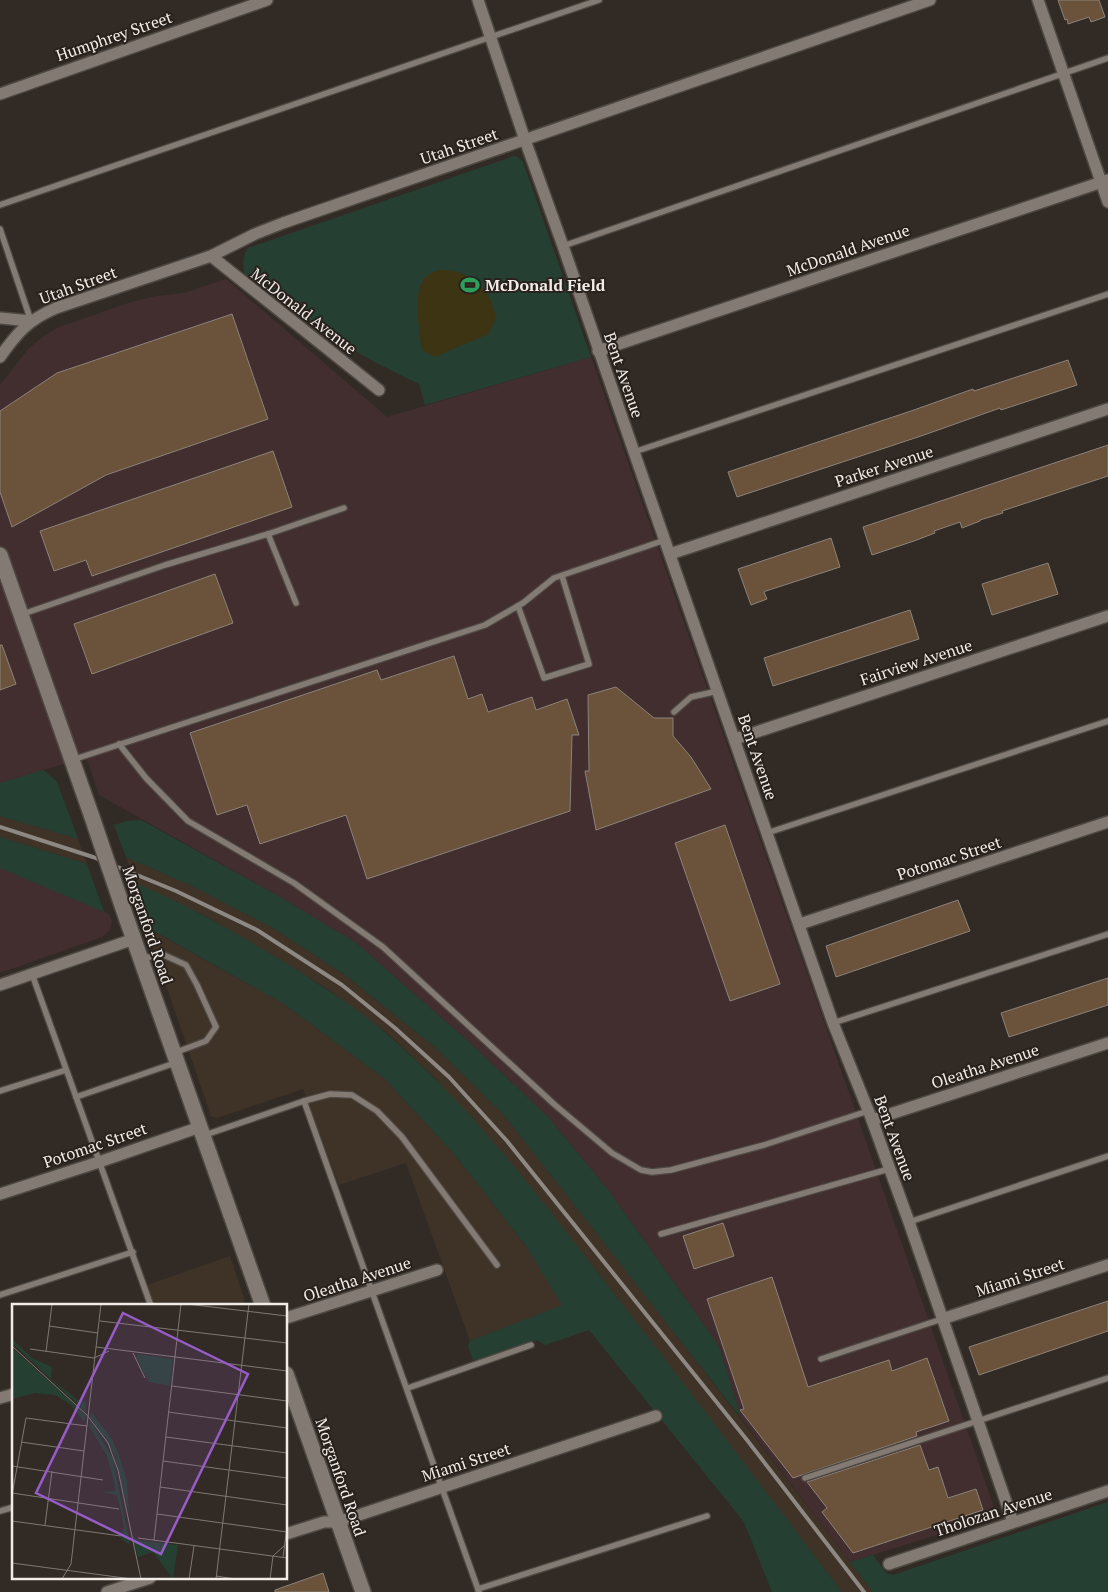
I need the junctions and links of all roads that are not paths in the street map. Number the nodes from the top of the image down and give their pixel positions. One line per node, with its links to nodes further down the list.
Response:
1 (267, 0): 9 (street, Humphrey Street)
2 (478, 0): 6 (street, Bent Avenue)
3 (599, 0): 6 (lane)
4 (930, 0): 10 (street, Utah Street)
5 (1038, 0): 8 (street)
6 (491, 37): 10 (street, Bent Avenue); 13 (lane)
7 (1108, 58): 8 (lane)
8 (1063, 74): 11 (street); 15 (lane)
9 (0, 94)
10 (525, 140): 15 (street, Bent Avenue); 16 (street, Utah Street)
11 (1104, 181): 12 (street); 20 (street, McDonald Avenue)
12 (1108, 202)
13 (0, 206)
14 (0, 229): 19 (lane)
15 (563, 246): 20 (street, Bent Avenue)
16 (211, 256): 19 (street, Utah Street); 22 (street, McDonald Avenue)
17 (1108, 294): 24 (lane)
18 (0, 318): 19 (street, Utah Street)
19 (31, 321): 21 (street)
20 (598, 351): 24 (street, Bent Avenue)
21 (0, 357)
22 (379, 390)
23 (1108, 409): 28 (street, Parker Avenue)
24 (634, 452): 27 (street, Bent Avenue)
25 (344, 508): 26 (lane)
26 (268, 534): 31 (lane); 33 (lane)
27 (664, 540): 28 (street, Bent Avenue); 30 (lane)
28 (670, 554): 35 (street, Bent Avenue)
29 (0, 555): 33 (street, Morganford Road)
30 (562, 576): 32 (lane); 32 (lane)
31 (296, 603)
32 (518, 606): 39 (lane)
33 (21, 615): 40 (street, Morganford Road)
34 (1108, 616): 38 (street, Fairview Avenue)
35 (718, 691): 36 (lane); 38 (street, Bent Avenue)
36 (674, 712)
37 (1108, 720): 42 (lane)
38 (735, 739): 42 (street, Bent Avenue)
39 (119, 744): 40 (lane); 56 (lane)
40 (71, 760): 45 (street, Morganford Road, bridge)
41 (1108, 822): 43 (street, Potomac Street)
42 (767, 832): 43 (street, Bent Avenue)
43 (800, 924): 49 (street, Bent Avenue)
44 (1108, 934): 49 (lane)
45 (134, 939): 46 (street, Morganford Road); 47 (street)
46 (141, 958): 51 (street, Morganford Road); 51 (lane)
47 (32, 974): 48 (street); 52 (lane)
48 (0, 985)
49 (834, 1023): 56 (street, Bent Avenue)
50 (1108, 1043): 56 (street, Oleatha Avenue)
51 (176, 1058): 54 (lane); 57 (street, Morganford Road)
52 (66, 1070): 53 (lane); 54 (lane)
53 (0, 1091)
54 (76, 1096): 59 (lane)
55 (304, 1101): 57 (lane); 65 (lane); 68 (lane)
56 (870, 1116): 60 (street, Bent Avenue)
57 (201, 1131): 59 (street, Potomac Street); 71 (street, Morganford Road)
58 (1108, 1156): 62 (lane)
59 (99, 1162): 61 (street, Potomac Street); 64 (lane)
60 (889, 1169): 62 (street, Bent Avenue); 63 (lane)
61 (0, 1194)
62 (908, 1222): 73 (street, Bent Avenue)
63 (661, 1234)
64 (133, 1252): 69 (lane); 70 (lane)
65 (497, 1265)
66 (1108, 1266): 73 (street, Miami Street)
67 (437, 1270): 68 (street, Oleatha Avenue)
68 (372, 1290): 72 (street, Oleatha Avenue); 78 (lane)
69 (0, 1295)
70 (150, 1304)
71 (261, 1304)
72 (288, 1317)
73 (942, 1319): 75 (lane); 80 (street, Bent Avenue)
74 (531, 1345): 78 (lane)
75 (820, 1359)
76 (1108, 1378): 80 (lane)
77 (288, 1380): 85 (street, Morganford Road)
78 (408, 1388): 82 (lane)
79 (656, 1416): 82 (street, Miami Street)
80 (978, 1420): 81 (lane); 86 (street, Bent Avenue)
81 (805, 1478)
82 (442, 1487): 85 (street, Miami Street); 91 (lane)
83 (1108, 1491): 86 (street, Tholozan Avenue)
84 (707, 1516): 91 (lane)
85 (338, 1522): 87 (street, Miami Street); 92 (street, Morganford Road)
86 (1013, 1522): 88 (street, Tholozan Avenue)
87 (288, 1533)
88 (889, 1564)
89 (142, 1580): 90 (street)
90 (112, 1588)
91 (479, 1591)
92 (363, 1592)

